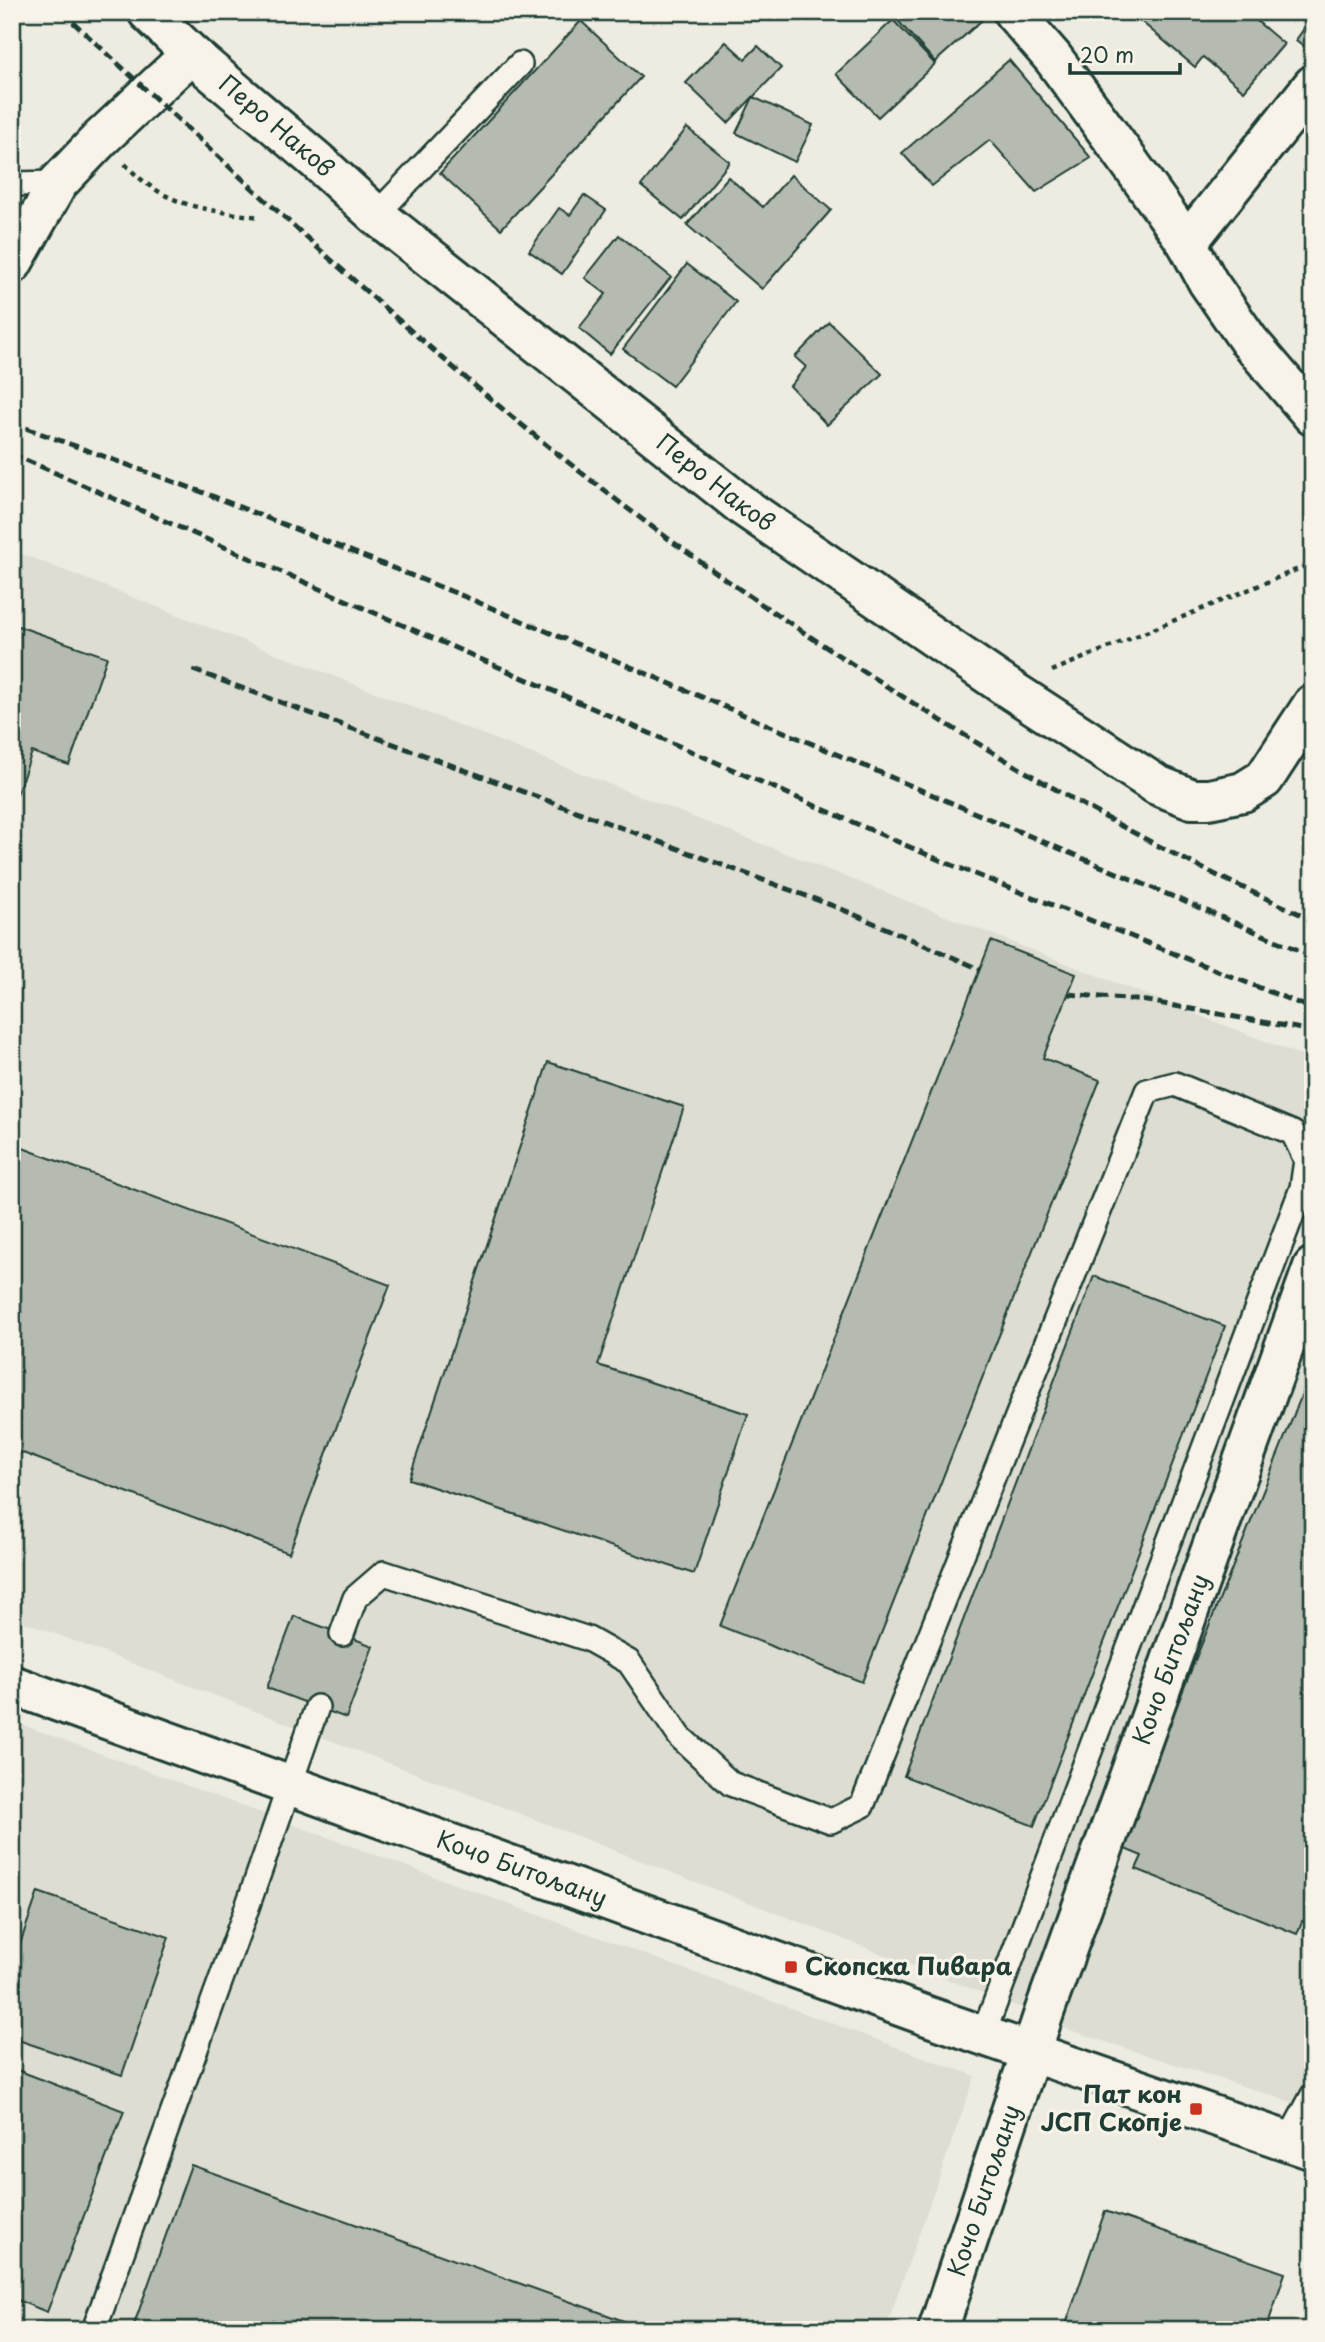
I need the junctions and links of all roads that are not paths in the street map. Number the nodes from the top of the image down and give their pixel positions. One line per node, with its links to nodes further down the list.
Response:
1 (148, 12): 3 (street, Перо Наков)
2 (1013, 12): 9 (street)
3 (191, 54): 6 (street); 8 (street, Перо Наков)
4 (520, 64): 8 (lane)
5 (1313, 85): 9 (street)
6 (58, 183): 7 (lane); 10 (street)
7 (12, 184)
8 (376, 215): 12 (street, Перо Наков)
9 (1187, 243): 11 (street)
10 (12, 264)
11 (1313, 416)
12 (1313, 704)
13 (1313, 1267): 19 (street, Кочо Битољану)
14 (342, 1634): 18 (lane)
15 (12, 1685): 17 (street, Кочо Битољану)
16 (317, 1707): 17 (lane)
17 (290, 1786): 18 (street, Кочо Битољану); 22 (lane)
18 (983, 2035): 19 (street, Кочо Битољану)
19 (1031, 2053): 21 (street, Кочо Битољану); 23 (street, Кочо Битољану)
20 (1313, 2095): 21 (lane)
21 (1300, 2145)
22 (94, 2330)
23 (937, 2330)

